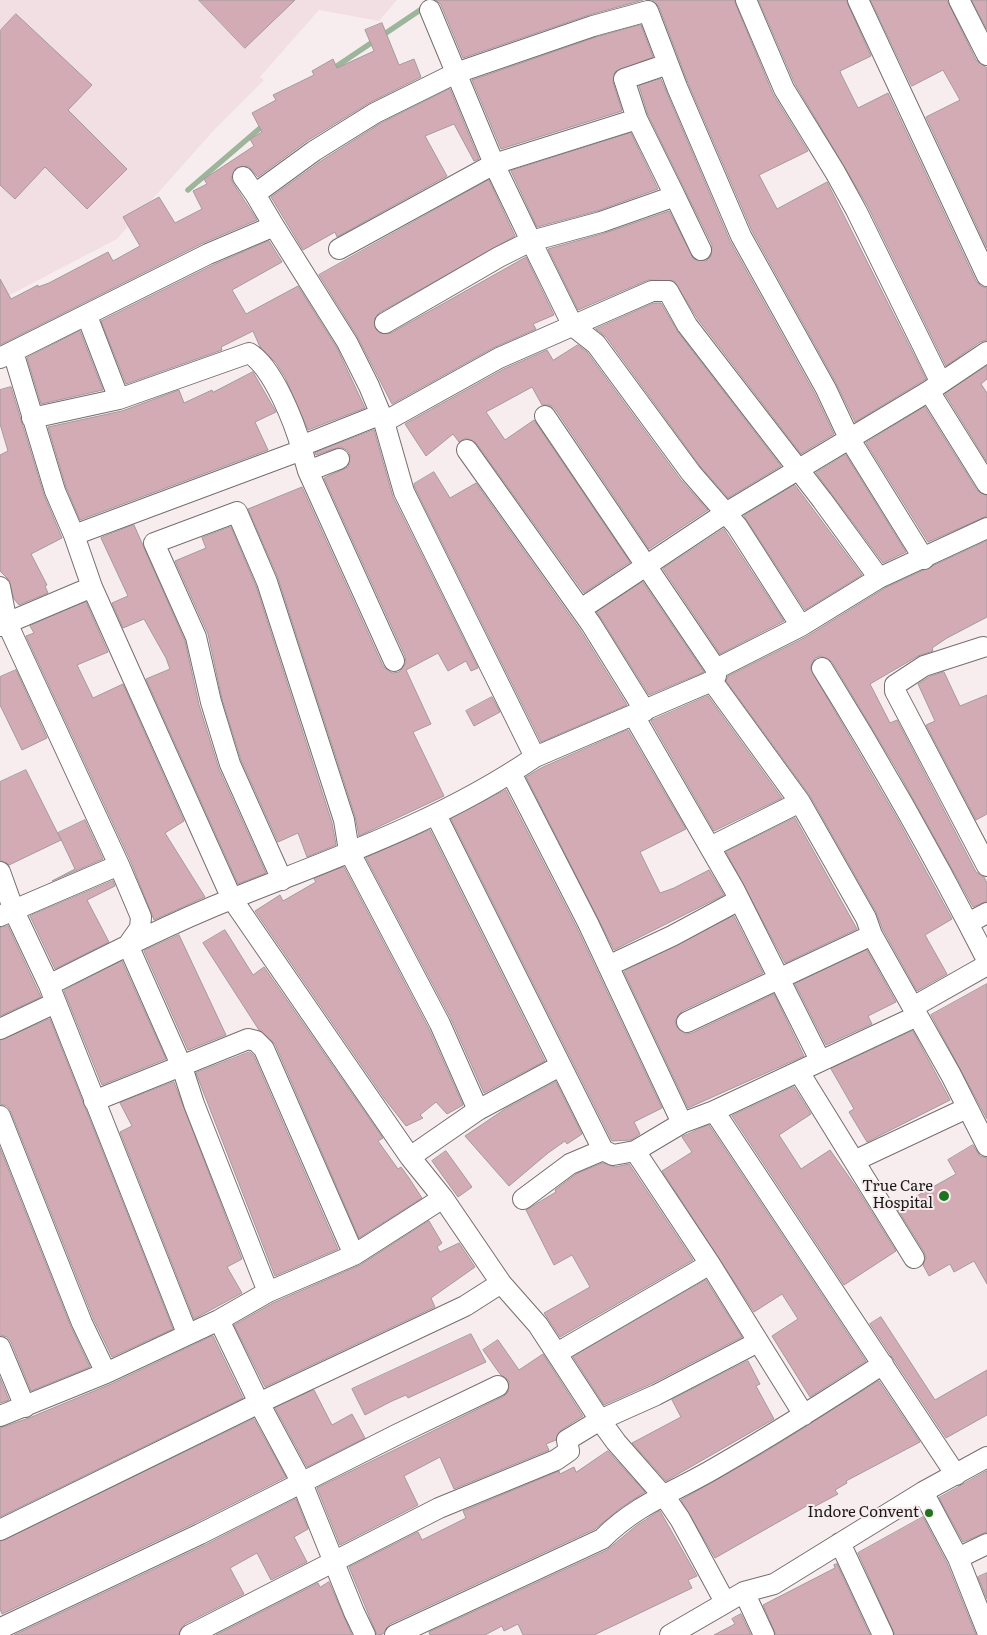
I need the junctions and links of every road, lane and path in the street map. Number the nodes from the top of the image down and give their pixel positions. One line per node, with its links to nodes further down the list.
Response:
1 (746, 0): 24 (street)
2 (858, 0): 18 (street)
3 (958, 0): 6 (street)
4 (646, 5): 7 (street); 8 (street)
5 (430, 10): 8 (street)
6 (987, 55)
7 (668, 64): 9 (street); 29 (street)
8 (456, 73): 10 (street); 12 (street)
9 (637, 119): 10 (street); 13 (street)
10 (494, 164): 15 (street); 16 (street)
11 (243, 177): 12 (street)
12 (254, 194): 14 (street)
13 (675, 196): 15 (street); 17 (street)
14 (274, 226): 19 (street); 28 (street)
15 (531, 241): 20 (street); 21 (street)
16 (339, 248)
17 (701, 250)
18 (987, 276)
19 (87, 316): 23 (street); 25 (street)
20 (385, 323)
21 (573, 326): 28 (street); 34 (street); 36 (street)
22 (987, 352): 24 (street)
23 (6, 355): 27 (street)
24 (935, 387): 29 (street); 35 (street)
25 (119, 399): 27 (street); 30 (street)
26 (545, 416): 40 (street)
27 (32, 418): 38 (street)
28 (382, 418): 30 (street); 52 (street)
29 (850, 438): 34 (street); 39 (street)
30 (301, 448): 33 (street); 38 (street)
31 (467, 450): 44 (street)
32 (339, 459): 33 (street)
33 (308, 471): 48 (street)
34 (799, 471): 36 (street); 41 (street)
35 (987, 484)
36 (724, 514): 40 (street); 46 (street)
37 (987, 528): 39 (street)
38 (74, 535): 43 (street)
39 (924, 559): 41 (street)
40 (648, 565): 44 (street); 50 (street)
41 (879, 578): 46 (street)
42 (0, 587): 45 (street)
43 (92, 587): 45 (street); 62 (street)
44 (581, 609): 51 (street)
45 (3, 625): 58 (street)
46 (801, 626): 50 (street)
47 (983, 647): 59 (street)
48 (394, 661)
49 (822, 668): 66 (street)
50 (714, 675): 51 (street); 54 (street)
51 (639, 713): 52 (street); 56 (street)
52 (534, 757): 53 (street)
53 (511, 773): 55 (street); 70 (street)
54 (800, 802): 56 (street); 67 (street)
55 (436, 815): 57 (street); 78 (street)
56 (710, 847): 63 (street)
57 (349, 851): 61 (street); 61 (street); 83 (street)
58 (119, 864): 64 (street); 68 (street)
59 (987, 866)
60 (0, 872): 64 (street)
61 (282, 880): 62 (street)
62 (232, 899): 68 (street); 90 (street)
63 (739, 900): 70 (street); 72 (street)
64 (7, 913): 73 (street)
65 (987, 913): 66 (street)
66 (968, 923): 69 (street)
67 (872, 935): 72 (street); 74 (street)
68 (128, 945): 73 (street); 79 (street)
69 (987, 960)
70 (608, 966): 86 (street)
71 (987, 966): 74 (street)
72 (780, 977): 75 (street); 77 (street)
73 (52, 994): 76 (street); 81 (street)
74 (915, 1012): 77 (street); 82 (street)
75 (687, 1022)
76 (0, 1029)
77 (820, 1060): 80 (street)
78 (560, 1066): 83 (street); 88 (street)
79 (182, 1067): 81 (street); 94 (street); 98 (street)
80 (799, 1072): 84 (street); 91 (street)
81 (94, 1100): 100 (street)
82 (967, 1108): 87 (street); 91 (street)
83 (478, 1110): 90 (street)
84 (714, 1111): 86 (street); 104 (street)
85 (0, 1116): 105 (street)
86 (682, 1123): 89 (street)
87 (987, 1146)
88 (603, 1150): 89 (street); 93 (street)
89 (635, 1151): 96 (street)
90 (410, 1157): 92 (street)
91 (854, 1161): 95 (street)
92 (443, 1198): 94 (street); 97 (street)
93 (524, 1199)
94 (354, 1255): 98 (street)
95 (914, 1258)
96 (710, 1264): 101 (street); 103 (street)
97 (501, 1283): 103 (street); 107 (street)
98 (268, 1292): 99 (street)
99 (219, 1320): 100 (street); 107 (street)
100 (187, 1333): 105 (street)
101 (758, 1342): 109 (street); 111 (street)
102 (0, 1347): 108 (street)
103 (557, 1353): 111 (street)
104 (883, 1364): 109 (street); 113 (street)
105 (106, 1373): 108 (street)
106 (498, 1386): 114 (street)
107 (258, 1403): 114 (street); 117 (street)
108 (25, 1407): 110 (street)
109 (804, 1415): 116 (street)
110 (0, 1416)
111 (600, 1420): 116 (street); 121 (street)
112 (987, 1457): 113 (street)
113 (956, 1475): 115 (street)
114 (302, 1483): 121 (street); 124 (street)
115 (923, 1492): 118 (street); 120 (street)
116 (662, 1495): 123 (street); 128 (street)
117 (0, 1530)
118 (840, 1543): 122 (street); 131 (street)
119 (987, 1544): 120 (street)
120 (958, 1558): 125 (street)
121 (335, 1560): 126 (street); 127 (street)
122 (744, 1592): 123 (street); 130 (street)
123 (725, 1602): 129 (street)
124 (2, 1630)
125 (987, 1631)
126 (190, 1635)
127 (366, 1635)
128 (395, 1635)
129 (670, 1635)
130 (764, 1635)
131 (883, 1635)

